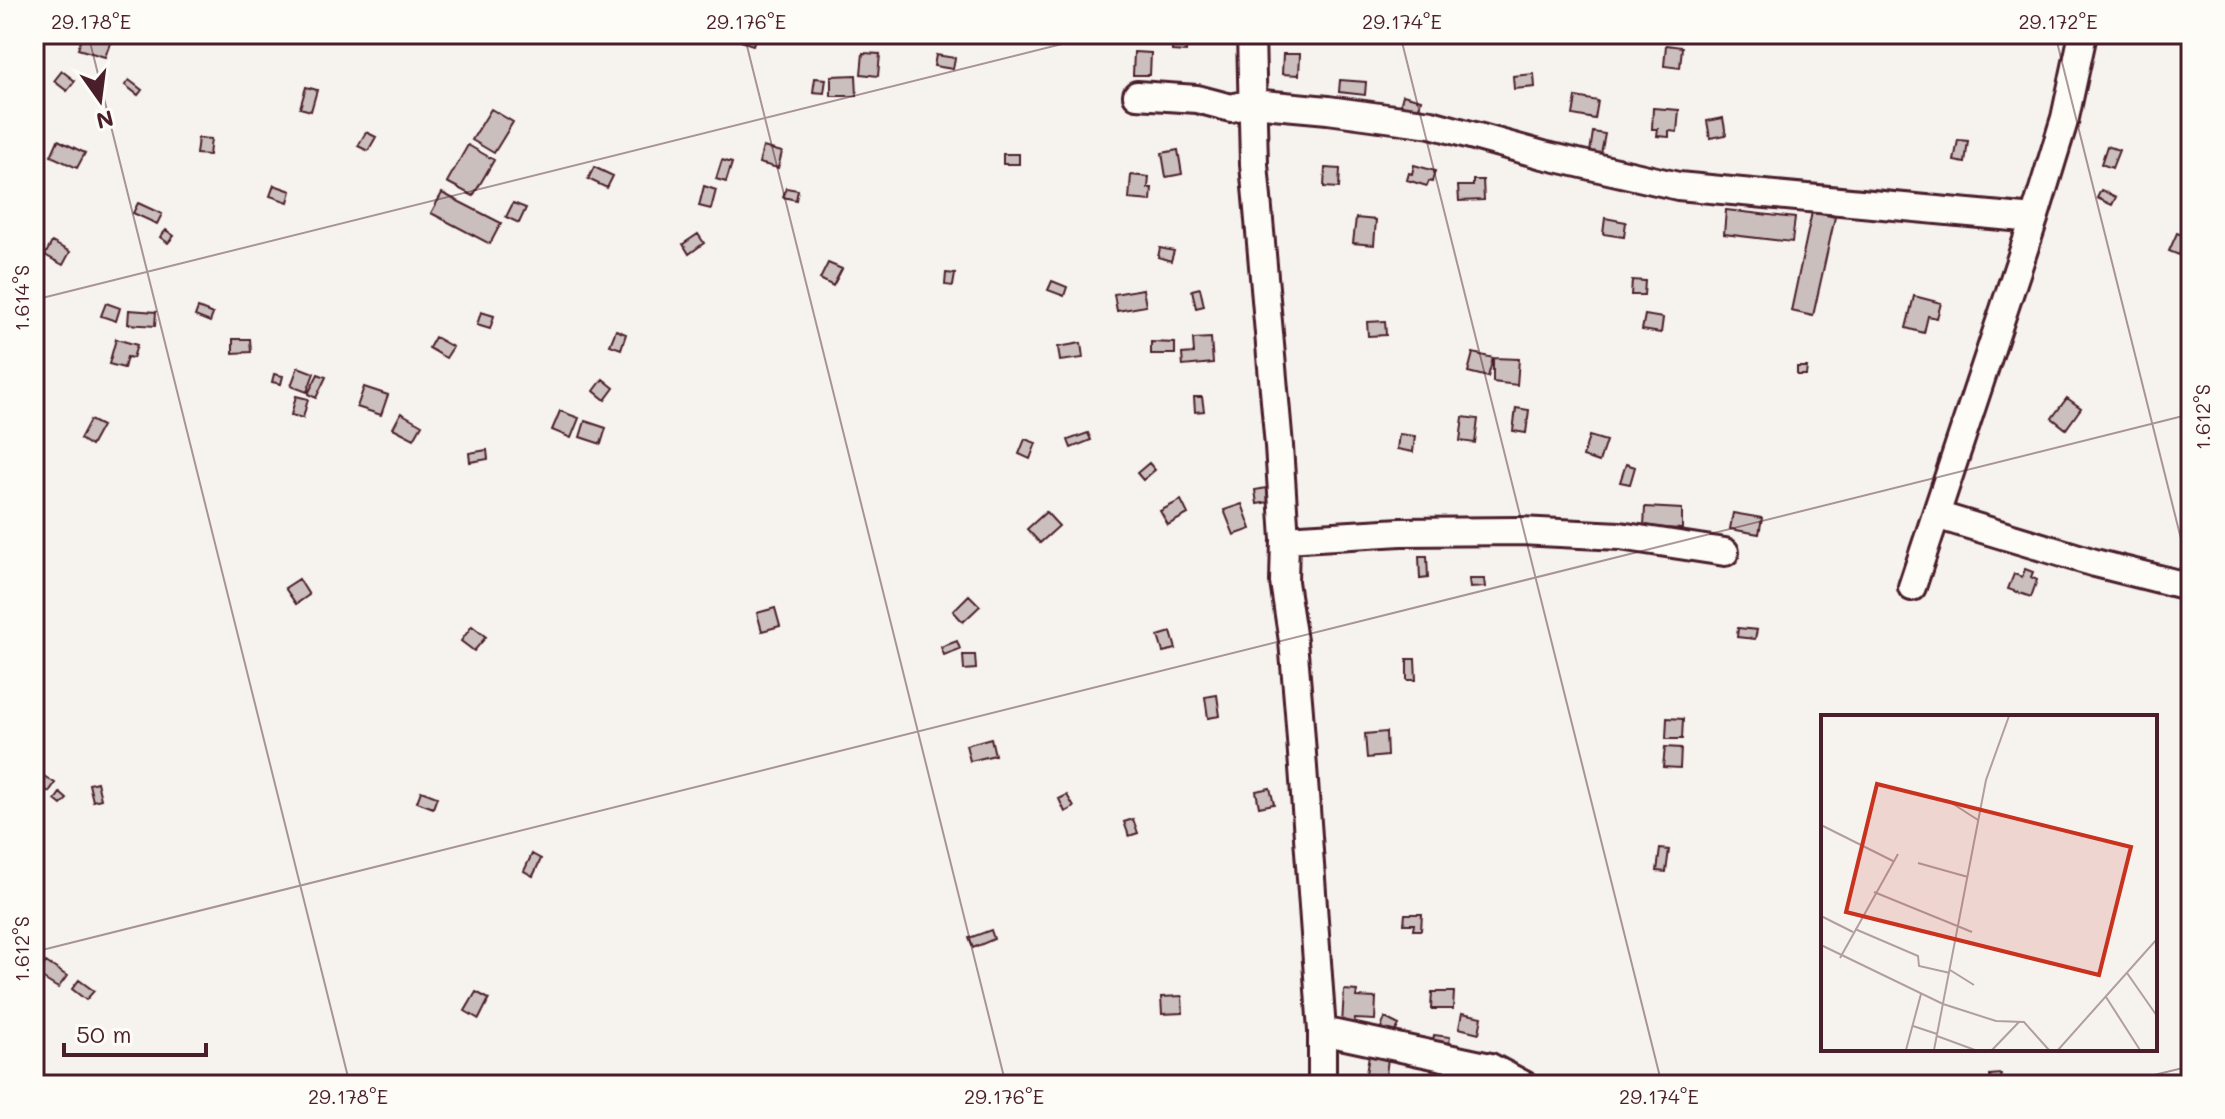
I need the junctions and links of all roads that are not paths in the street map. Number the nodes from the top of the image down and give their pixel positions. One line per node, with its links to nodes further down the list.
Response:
1 (1251, 34): 4 (street)
2 (2083, 34): 5 (street)
3 (1137, 95): 4 (street)
4 (1252, 103): 5 (street); 7 (street)
5 (2034, 219): 6 (street)
6 (1936, 515): 9 (street); 10 (street)
7 (1285, 539): 8 (street); 11 (street)
8 (1725, 552)
9 (1912, 587)
10 (2191, 587)
11 (1322, 1031): 12 (street); 13 (street)
12 (1322, 1085)
13 (1524, 1085)

